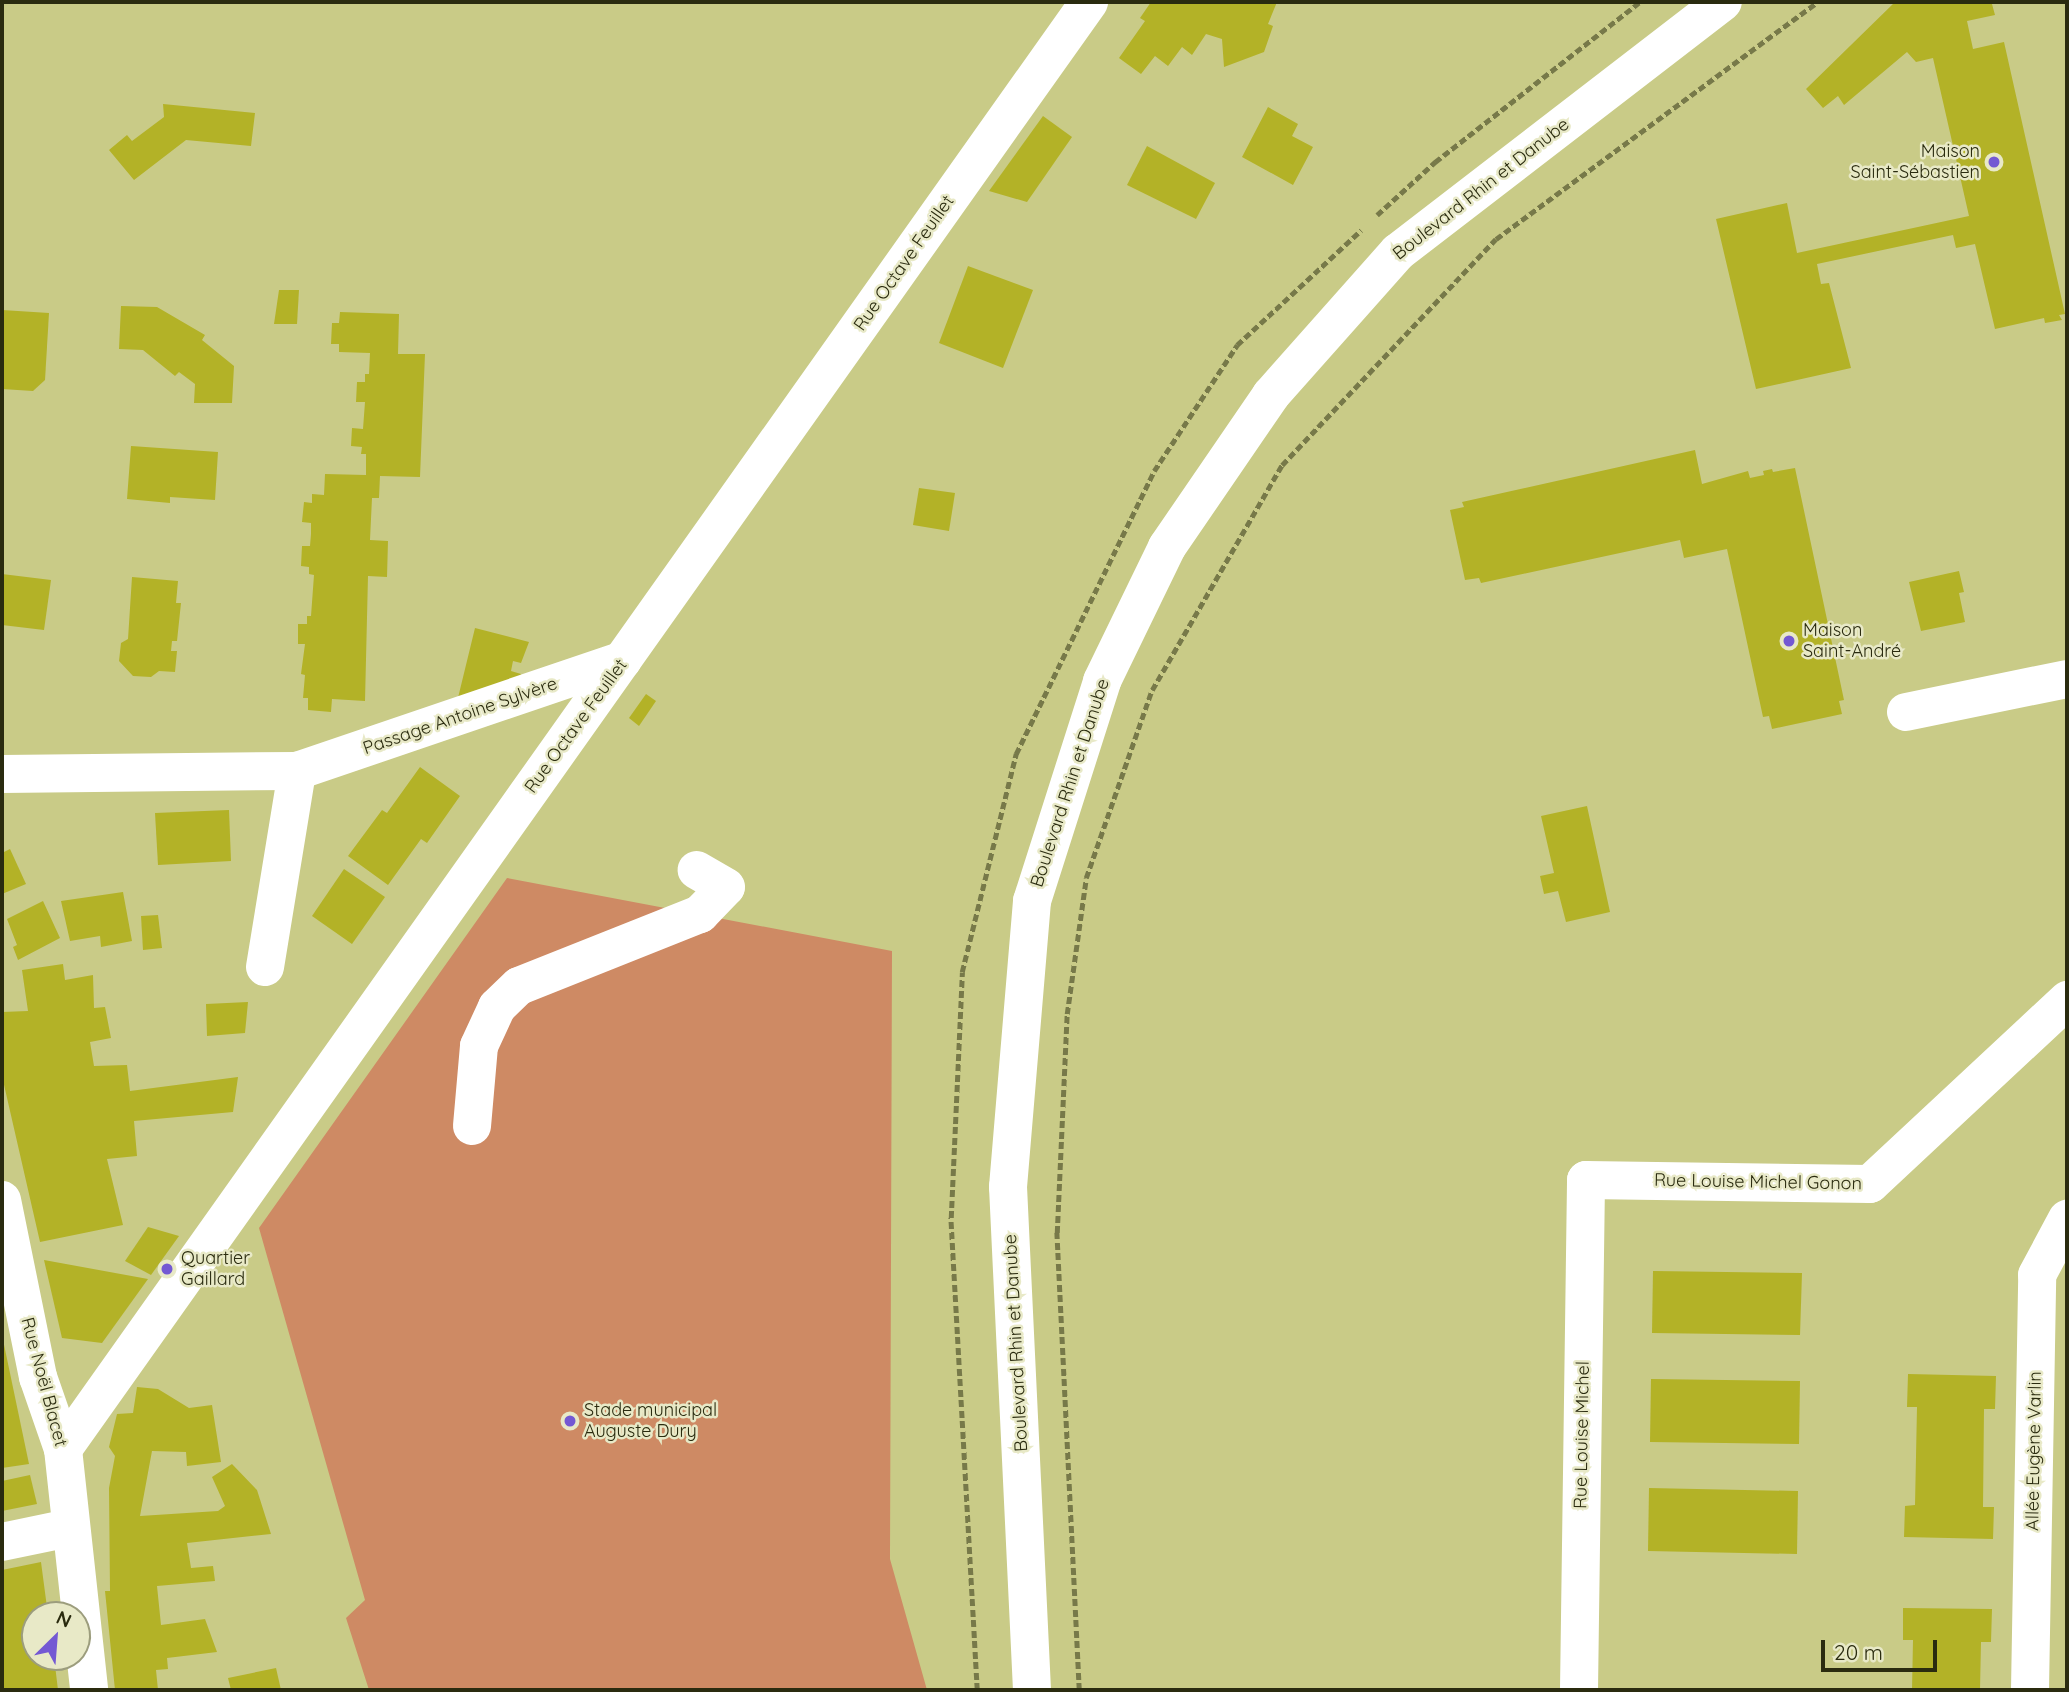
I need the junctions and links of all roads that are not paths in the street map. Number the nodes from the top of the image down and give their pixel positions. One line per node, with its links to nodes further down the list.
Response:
1 (1088, 2): 3 (street, Rue Octave Feuillet)
2 (1723, 2): 19 (street, Boulevard Rhin et Danube)
3 (623, 660): 6 (street, Passage Antoine Sylvère); 15 (street, Rue Octave Feuillet)
4 (2067, 679): 5 (street)
5 (1906, 712)
6 (298, 771): 7 (street, Passage Antoine Sylvère); 9 (street)
7 (2, 774)
8 (697, 870): 11 (street)
9 (265, 967)
10 (2067, 1000): 12 (street, Rue Louise Michel Gonon)
11 (472, 1126)
12 (1586, 1180): 20 (street, Rue Louise Michel)
13 (2, 1200): 15 (street, Rue Noël Blacet)
14 (2067, 1219): 21 (street, Allée Eugène Varlin)
15 (63, 1449): 16 (street, Rue Noël Blacet)
16 (69, 1528): 17 (street); 18 (street, Rue Noël Blacet)
17 (2, 1542)
18 (89, 1690)
19 (1032, 1690)
20 (1579, 1690)
21 (2030, 1690)

